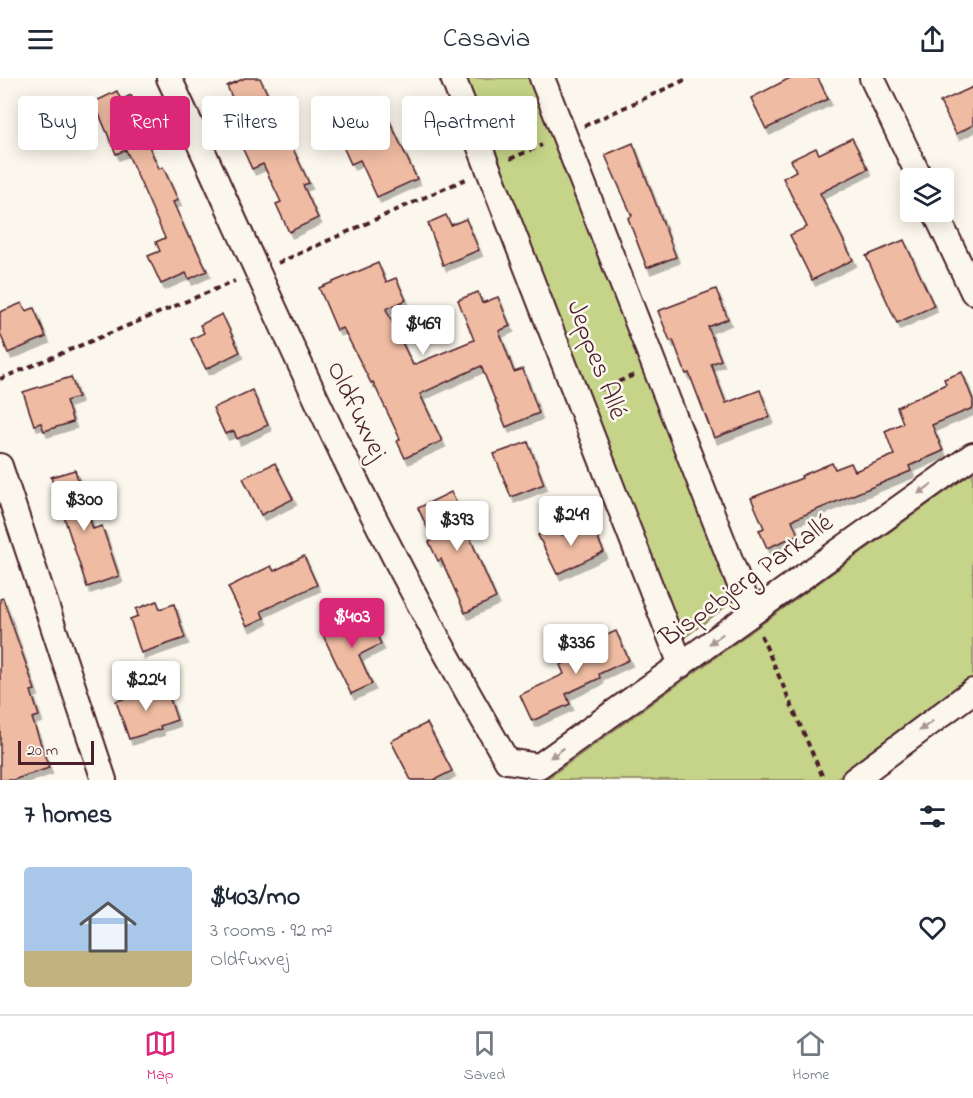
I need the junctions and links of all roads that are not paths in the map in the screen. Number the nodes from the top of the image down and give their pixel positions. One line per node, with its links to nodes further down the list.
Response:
1 (169, 78): 13 (street, Oldfuxvej)
2 (453, 78): 11 (street, Jeppes Allé)
3 (542, 78): 10 (street, Jeppes Allé)
4 (872, 78): 5 (street)
5 (915, 168)
6 (940, 222): 7 (street)
7 (973, 292)
8 (973, 455): 10 (street, Bispebjerg Parkallé, one-way to 10)
9 (0, 466): 14 (street)
10 (751, 613): 11 (street, Bispebjerg Parkallé, one-way to 11)
11 (681, 665): 13 (street, Bispebjerg Parkallé, one-way to 13)
12 (973, 691): 15 (street, one-way to 15)
13 (504, 771)
14 (104, 780)
15 (854, 780)

